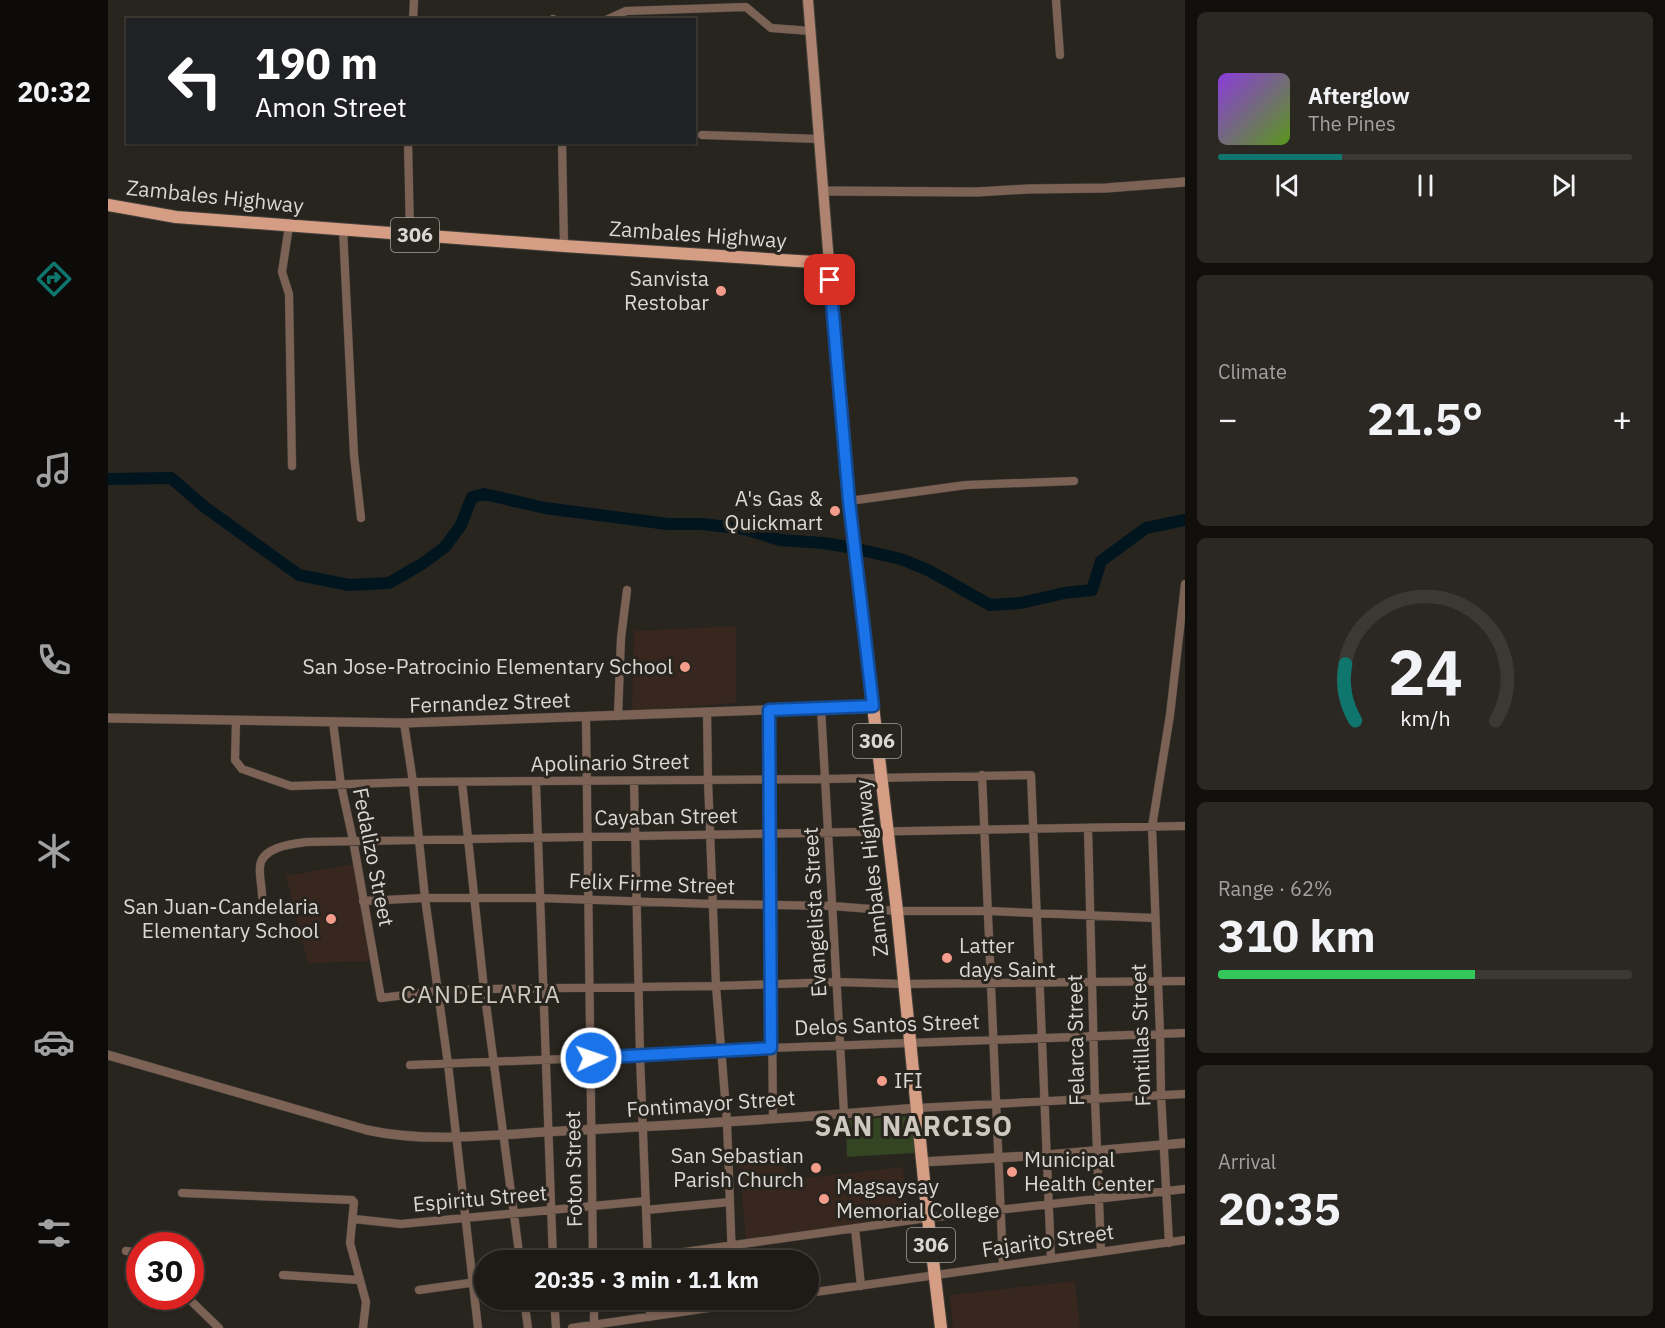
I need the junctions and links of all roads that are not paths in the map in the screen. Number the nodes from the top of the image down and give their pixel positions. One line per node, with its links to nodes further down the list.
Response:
1 (414, 0): 4 (street)
2 (808, 0): 6 (main road)
3 (1056, 0): 7 (street)
4 (413, 18)
5 (610, 18): 6 (street)
6 (811, 31): 9 (main road)
7 (1060, 55)
8 (702, 135): 9 (street)
9 (819, 139): 13 (main road)
10 (408, 144): 17 (street)
11 (562, 144): 18 (street)
12 (1185, 182): 13 (street)
13 (823, 191): 19 (main road)
14 (108, 205): 15 (main road, Zambales Highway / 306)
15 (288, 226): 16 (main road, Zambales Highway / 306); 20 (street)
16 (343, 229): 17 (main road, Zambales Highway / 306); 23 (street)
17 (410, 234): 18 (main road, Zambales Highway / 306)
18 (564, 246): 19 (main road, Zambales Highway / 306)
19 (829, 263): 22 (main road, Zambales Highway / 306)
20 (292, 466)
21 (1074, 481): 22 (street)
22 (849, 501): 26 (main road, Zambales Highway / 306)
23 (361, 518)
24 (1185, 584): 48 (street, Fontillas Street)
25 (627, 590): 30 (street)
26 (873, 706): 27 (street, Fernandez Street); 37 (main road, Zambales Highway / 306)
27 (821, 708): 28 (street, Fernandez Street); 38 (street, Evangelista Street)
28 (769, 710): 29 (street, Fernandez Street); 40 (street)
29 (707, 712): 30 (street, Fernandez Street); 39 (street)
30 (618, 716): 32 (street, Fernandez Street)
31 (108, 718): 33 (street, Fernandez Street)
32 (586, 718): 35 (street, Fernandez Street); 43 (street, Foton Street)
33 (236, 721): 34 (street, Fernandez Street); 46 (street, Apolinario Street)
34 (333, 722): 35 (street, Fernandez Street); 46 (street, Fedalizo Street)
35 (404, 723): 41 (street)
36 (982, 775): 37 (street, Apolinario Street); 50 (street, Apolinario Street); 51 (street)
37 (882, 778): 38 (street, Apolinario Street); 52 (main road, Zambales Highway / 306)
38 (825, 779): 40 (street, Apolinario Street); 53 (street, Evangelista Street)
39 (708, 780): 40 (street, Apolinario Street); 44 (street, Apolinario Street); 54 (street)
40 (770, 780): 56 (street)
41 (413, 782): 42 (street, Apolinario Street); 46 (street, Apolinario Street); 61 (street)
42 (462, 782): 45 (street, Apolinario Street); 59 (street)
43 (587, 782): 44 (street, Apolinario Street); 45 (street, Apolinario Street); 57 (street, Foton Street)
44 (634, 782): 55 (street)
45 (536, 783): 58 (street)
46 (341, 784): 60 (street, Fedalizo Street)
47 (1185, 826): 48 (street, Cayaban Street)
48 (1152, 827): 49 (street, Cayaban Street); 76 (street, Fontillas Street)
49 (1088, 828): 50 (street, Cayaban Street); 75 (street, Felarca Street)
50 (1033, 829): 51 (street, Cayaban Street); 74 (street)
51 (984, 830): 52 (street, Cayaban Street); 73 (street)
52 (888, 832): 53 (street, Cayaban Street); 72 (main road, Zambales Highway / 306)
53 (828, 833): 56 (street, Cayaban Street); 71 (street, Evangelista Street)
54 (709, 834): 55 (street, Cayaban Street); 56 (street, Cayaban Street); 69 (street)
55 (634, 835): 57 (street, Cayaban Street); 68 (street)
56 (770, 835): 70 (street)
57 (588, 836): 58 (street, Cayaban Street); 66 (street, Foton Street)
58 (537, 837): 59 (street, Cayaban Street); 65 (street)
59 (467, 839): 61 (street, Cayaban Street); 63 (street)
60 (353, 840): 61 (street, Cayaban Street); 62 (street, Cayaban Street); 67 (street, Fedalizo Street)
61 (418, 841): 64 (street)
62 (262, 896)
63 (473, 897): 64 (street, Felix Firme Street); 65 (street, Felix Firme Street); 88 (street)
64 (425, 898): 67 (street, Felix Firme Street); 90 (street)
65 (539, 898): 66 (street, Felix Firme Street); 89 (street)
66 (590, 900): 68 (street, Felix Firme Street); 87 (street, Foton Street)
67 (363, 901): 90 (street, Fedalizo Street)
68 (636, 902): 69 (street, Felix Firme Street); 86 (street)
69 (713, 904): 70 (street, Felix Firme Street); 85 (street)
70 (771, 905): 71 (street, Felix Firme Street); 84 (street)
71 (832, 906): 72 (street, Felix Firme Street); 78 (street, Evangelista Street)
72 (897, 911): 73 (street, Felix Firme Street); 83 (main road, Zambales Highway / 306)
73 (988, 911): 74 (street, Felix Firme Street); 80 (street)
74 (1037, 913): 75 (street, Felix Firme Street); 81 (street)
75 (1090, 915): 76 (street, Felix Firme Street); 82 (street, Felarca Street)
76 (1155, 918): 79 (street, Fontillas Street)
77 (1185, 981): 79 (street)
78 (837, 982): 83 (street); 84 (street); 97 (street, Evangelista Street)
79 (1158, 982): 82 (street); 92 (street, Fontillas Street)
80 (991, 983): 81 (street); 83 (street); 95 (street)
81 (1040, 983): 82 (street); 94 (street)
82 (1093, 983): 93 (street, Felarca Street)
83 (904, 984): 96 (main road, Zambales Highway / 306)
84 (771, 985): 85 (street); 98 (street)
85 (716, 986): 86 (street); 99 (street)
86 (639, 987): 87 (street); 101 (street)
87 (591, 988): 89 (street); 102 (street, Foton Street)
88 (484, 989): 89 (street); 90 (street); 104 (street)
89 (543, 989): 103 (street)
90 (437, 991): 105 (street)
91 (1185, 1033): 92 (street, Delos Santos Street)
92 (1160, 1034): 93 (street, Delos Santos Street); 108 (street, Fontillas Street)
93 (1093, 1035): 94 (street, Delos Santos Street); 109 (street, Felarca Street)
94 (1040, 1037): 95 (street, Delos Santos Street); 110 (street)
95 (993, 1039): 96 (street, Delos Santos Street); 111 (street)
96 (910, 1042): 97 (street, Delos Santos Street); 112 (main road, Zambales Highway / 306)
97 (840, 1045): 98 (street, Delos Santos Street); 113 (street, Evangelista Street)
98 (771, 1048): 99 (street, Delos Santos Street); 114 (street)
99 (720, 1051): 101 (street, Delos Santos Street); 115 (street)
100 (108, 1055): 120 (street, Fontimayor Street)
101 (640, 1056): 102 (street, Delos Santos Street); 116 (street)
102 (591, 1058): 103 (street, Delos Santos Street); 117 (street, Foton Street)
103 (546, 1060): 104 (street, Delos Santos Street); 118 (street)
104 (494, 1062): 105 (street, Delos Santos Street); 119 (street)
105 (448, 1064): 106 (street, Delos Santos Street); 120 (street)
106 (410, 1065)
107 (1185, 1094): 108 (street, Fontimayor Street)
108 (1161, 1095): 109 (street, Fontimayor Street); 122 (street, Fontillas Street)
109 (1095, 1099): 110 (street, Fontimayor Street); 123 (street, Felarca Street)
110 (1044, 1102): 111 (street, Fontimayor Street); 124 (street)
111 (996, 1104): 112 (street, Fontimayor Street); 125 (street)
112 (917, 1108): 113 (street, Fontimayor Street); 126 (main road, Zambales Highway / 306)
113 (844, 1114): 114 (street, Fontimayor Street)
114 (773, 1118): 115 (street, Fontimayor Street)
115 (727, 1122): 116 (street, Fontimayor Street); 131 (street)
116 (643, 1126): 117 (street, Fontimayor Street); 132 (street)
117 (592, 1129): 118 (street, Fontimayor Street); 134 (street, Foton Street)
118 (548, 1131): 119 (street, Fontimayor Street); 136 (street)
119 (502, 1133): 120 (street, Fontimayor Street); 137 (street)
120 (455, 1136): 138 (street)
121 (1185, 1143): 122 (street)
122 (1163, 1144): 123 (street); 128 (street, Fontillas Street)
123 (1098, 1150): 124 (street); 130 (street, Felarca Street)
124 (1047, 1155): 125 (street); 133 (street)
125 (999, 1158): 126 (street); 135 (street)
126 (922, 1162): 139 (main road, Zambales Highway / 306)
127 (1185, 1189): 128 (street)
128 (1166, 1191): 130 (street); 143 (street, Fontillas Street)
129 (182, 1193): 140 (street)
130 (1100, 1198): 133 (street); 151 (street, Felarca Street)
131 (730, 1202): 132 (street, Espiritu Street); 144 (street)
132 (646, 1205): 134 (street, Espiritu Street); 148 (street)
133 (1048, 1205): 135 (street); 152 (street)
134 (593, 1206): 136 (street, Espiritu Street); 147 (street, Foton Street)
135 (1001, 1209): 139 (street); 153 (street)
136 (551, 1210): 137 (street, Espiritu Street); 146 (street)
137 (514, 1214): 138 (street, Espiritu Street); 145 (street)
138 (465, 1218): 140 (street, Espiritu Street); 157 (street)
139 (927, 1218): 141 (street); 155 (main road, Zambales Highway / 306)
140 (354, 1219): 156 (street)
141 (855, 1228): 144 (street); 158 (street)
142 (1185, 1240): 143 (street, Fajarito Street)
143 (1169, 1243): 151 (street, Fajarito Street)
144 (732, 1245): 149 (street); 150 (street)
145 (519, 1250)
146 (553, 1250)
147 (593, 1250)
148 (648, 1250)
149 (702, 1250)
150 (732, 1250)
151 (1101, 1252): 152 (street, Fajarito Street)
152 (1051, 1259): 153 (street, Fajarito Street)
153 (1003, 1266): 155 (street, Fajarito Street)
154 (283, 1275): 156 (street)
155 (935, 1275): 158 (street, Fajarito Street); 175 (main road, Zambales Highway / 306)
156 (359, 1280): 170 (street)
157 (472, 1282): 159 (street); 171 (street)
158 (861, 1286): 160 (street, Fajarito Street)
159 (419, 1290)
160 (819, 1292)
161 (200, 1310): 169 (street)
162 (526, 1310): 172 (street)
163 (555, 1310): 173 (street)
164 (594, 1310): 168 (street)
165 (650, 1310): 167 (street)
166 (689, 1310): 167 (street)
167 (650, 1317): 168 (street)
168 (594, 1325): 174 (street)
169 (219, 1328)
170 (363, 1328)
171 (478, 1328)
172 (528, 1328)
173 (556, 1328)
174 (572, 1328)
175 (941, 1328)

